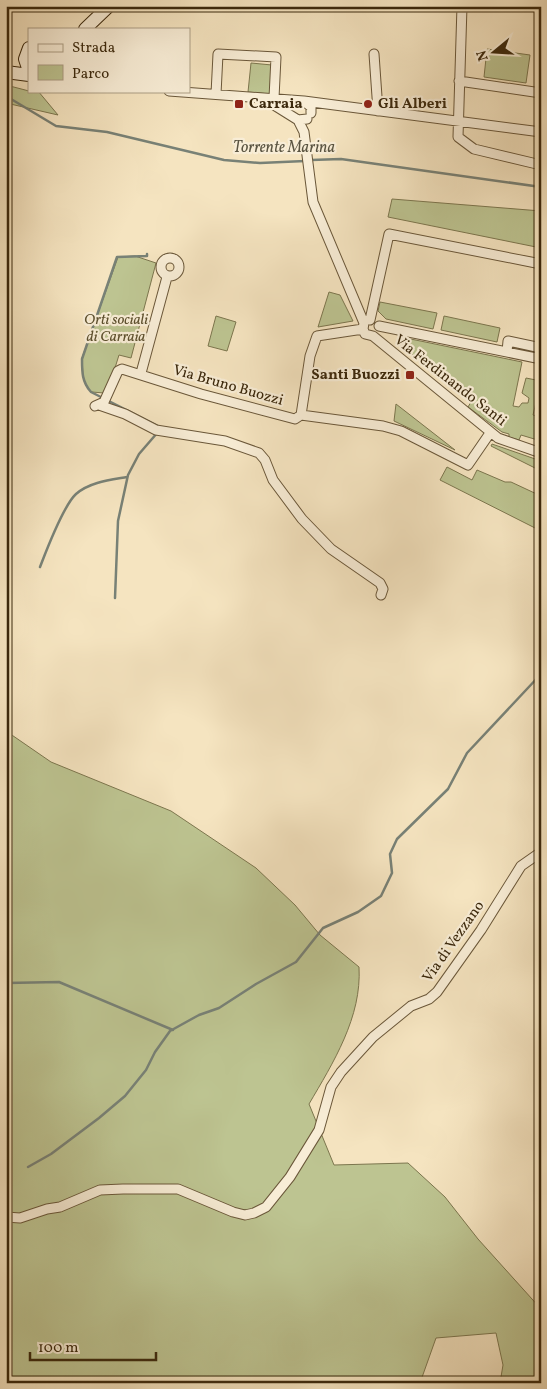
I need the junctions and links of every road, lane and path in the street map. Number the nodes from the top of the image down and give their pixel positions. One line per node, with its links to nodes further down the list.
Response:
1 (110, 6): 3 (main road)
2 (462, 6): 7 (street)
3 (86, 28)
4 (374, 54): 15 (street)
5 (28, 63): 6 (main road)
6 (7, 72)
7 (460, 81): 9 (street); 17 (street)
8 (185, 92): 10 (street)
9 (541, 93)
10 (216, 94): 11 (street); 12 (street)
11 (255, 96): 12 (street); 16 (street)
12 (274, 98): 13 (street)
13 (303, 101): 14 (street); 16 (street); 16 (street, Via Ferdinando Santi)
14 (328, 104): 15 (street); 16 (street)
15 (378, 111): 17 (street)
16 (303, 117): 22 (street, Via Ferdinando Santi)
17 (458, 120): 18 (street); 19 (street)
18 (541, 132)
19 (541, 165)
20 (541, 264): 22 (street)
21 (167, 277): 28 (street)
22 (366, 324): 23 (street, Via Ferdinando Santi); 24 (street, Via Ferdinando Santi); 29 (street)
23 (379, 326): 24 (street, Via Ferdinando Santi); 26 (street)
24 (373, 336): 30 (street, Via Ferdinando Santi)
25 (541, 348): 26 (street)
26 (507, 352): 27 (street)
27 (541, 359)
28 (140, 373): 29 (street, Via Bruno Buozzi); 32 (street, Via Bruno Buozzi)
29 (300, 415): 30 (street, Via Bruno Buozzi)
30 (490, 432): 31 (street, Via Ferdinando Santi)
31 (541, 453)
32 (381, 595)
33 (541, 852): 34 (street, Via di Vezzano)
34 (6, 1217)

